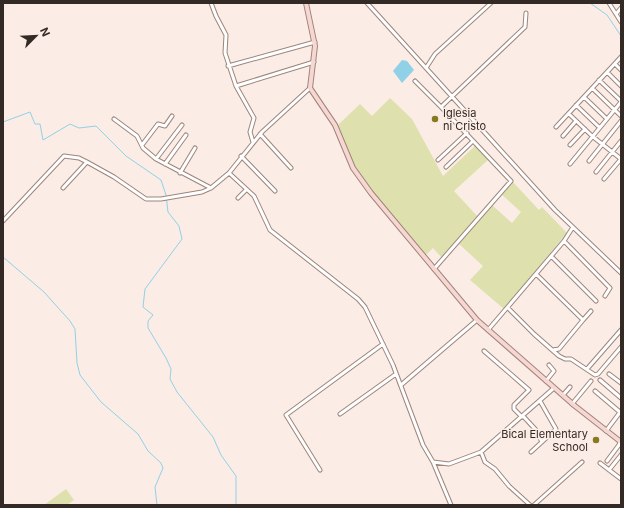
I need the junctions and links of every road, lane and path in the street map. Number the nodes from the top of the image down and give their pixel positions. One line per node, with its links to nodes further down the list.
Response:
1 (211, 3): 14 (street)
2 (306, 3): 10 (street)
3 (367, 3): 15 (street)
4 (491, 3): 15 (street)
5 (608, 3): 8 (street)
6 (621, 8): 8 (street)
7 (526, 13): 24 (street)
8 (616, 14): 9 (street)
9 (621, 22)
10 (315, 42): 12 (street); 14 (street)
11 (621, 58): 13 (street)
12 (314, 62): 20 (street); 22 (street)
13 (615, 64): 16 (street); 17 (street)
14 (228, 66): 20 (street)
15 (426, 68): 24 (street)
16 (621, 70)
17 (607, 72): 18 (street); 21 (street)
18 (599, 80): 23 (street); 26 (street)
19 (415, 81): 28 (street)
20 (236, 86): 48 (street)
21 (621, 86)
22 (310, 88): 42 (street); 77 (street)
23 (592, 88): 25 (street); 29 (street)
24 (452, 97): 28 (street); 74 (street)
25 (584, 97): 27 (street); 34 (street)
26 (621, 102): 29 (street)
27 (576, 106): 30 (street); 39 (street)
28 (441, 107): 41 (street)
29 (614, 110): 32 (street); 34 (street)
30 (568, 114): 35 (street); 38 (street)
31 (172, 116): 50 (street)
32 (621, 116)
33 (114, 119): 50 (street)
34 (607, 119): 39 (street)
35 (576, 121): 40 (street); 44 (street)
36 (621, 121): 49 (street)
37 (182, 125): 55 (street)
38 (556, 127)
39 (600, 127): 45 (street)
40 (585, 129): 45 (street); 51 (street)
41 (466, 133): 46 (street); 57 (street)
42 (260, 134): 48 (street); 63 (street)
43 (186, 135): 60 (street)
44 (562, 136)
45 (592, 136): 49 (street); 61 (street)
46 (474, 141): 62 (street); 77 (street)
47 (621, 141): 53 (street)
48 (253, 142): 54 (street)
49 (602, 144): 53 (street); 58 (street)
50 (142, 145): 55 (street)
51 (570, 145)
52 (195, 148): 66 (street)
53 (612, 152): 56 (street); 65 (street)
54 (241, 156): 64 (street); 71 (street)
55 (156, 159): 60 (street)
56 (621, 159): 67 (street)
57 (438, 160)
58 (588, 161)
59 (87, 162): 68 (street); 69 (street); 73 (street)
60 (165, 164): 66 (street)
61 (570, 164)
62 (446, 167)
63 (291, 168)
64 (229, 172): 69 (street); 70 (street)
65 (596, 172)
66 (180, 173): 69 (street)
67 (604, 179)
68 (63, 188)
69 (211, 188)
70 (246, 190): 72 (street); 88 (street)
71 (275, 191)
72 (238, 198)
73 (3, 221)
74 (573, 227): 75 (street); 78 (street)
75 (564, 241): 76 (street); 80 (street)
76 (551, 256): 79 (street); 81 (street)
77 (434, 269): 84 (street)
78 (621, 272)
79 (536, 274): 82 (street); 85 (street)
80 (605, 296)
81 (596, 301)
82 (508, 308): 86 (street); 90 (street)
83 (591, 311): 85 (street)
84 (477, 320): 86 (street); 100 (street)
85 (583, 320): 90 (street)
86 (488, 330): 97 (street)
87 (621, 330): 93 (street)
88 (383, 344): 94 (street); 121 (street)
89 (621, 347): 93 (street)
90 (553, 350): 93 (street)
91 (484, 351): 110 (street)
92 (549, 365): 97 (street)
93 (587, 369)
94 (396, 374): 100 (street); 109 (street)
95 (609, 374): 99 (street)
96 (600, 380): 105 (street)
97 (546, 381): 102 (street)
98 (591, 382): 107 (street)
99 (621, 384)
100 (401, 385): 118 (street)
101 (570, 387): 104 (street)
102 (554, 388): 104 (street); 106 (street)
103 (595, 391): 108 (street)
104 (563, 395): 107 (street)
105 (621, 398)
106 (540, 402): 110 (street); 112 (street)
107 (572, 404): 111 (street)
108 (621, 412): 111 (street)
109 (340, 414)
110 (522, 417): 112 (street); 114 (street)
111 (606, 431): 113 (street)
112 (542, 442): 115 (street)
113 (621, 442): 117 (street)
114 (481, 452): 118 (street); 125 (street)
115 (531, 452)
116 (621, 455): 122 (street)
117 (607, 461)
118 (433, 462): 124 (street)
119 (582, 462): 126 (street)
120 (600, 463): 122 (street)
121 (320, 470)
122 (608, 470): 123 (street)
123 (620, 479)
124 (451, 505)
125 (530, 505)
126 (534, 505)

